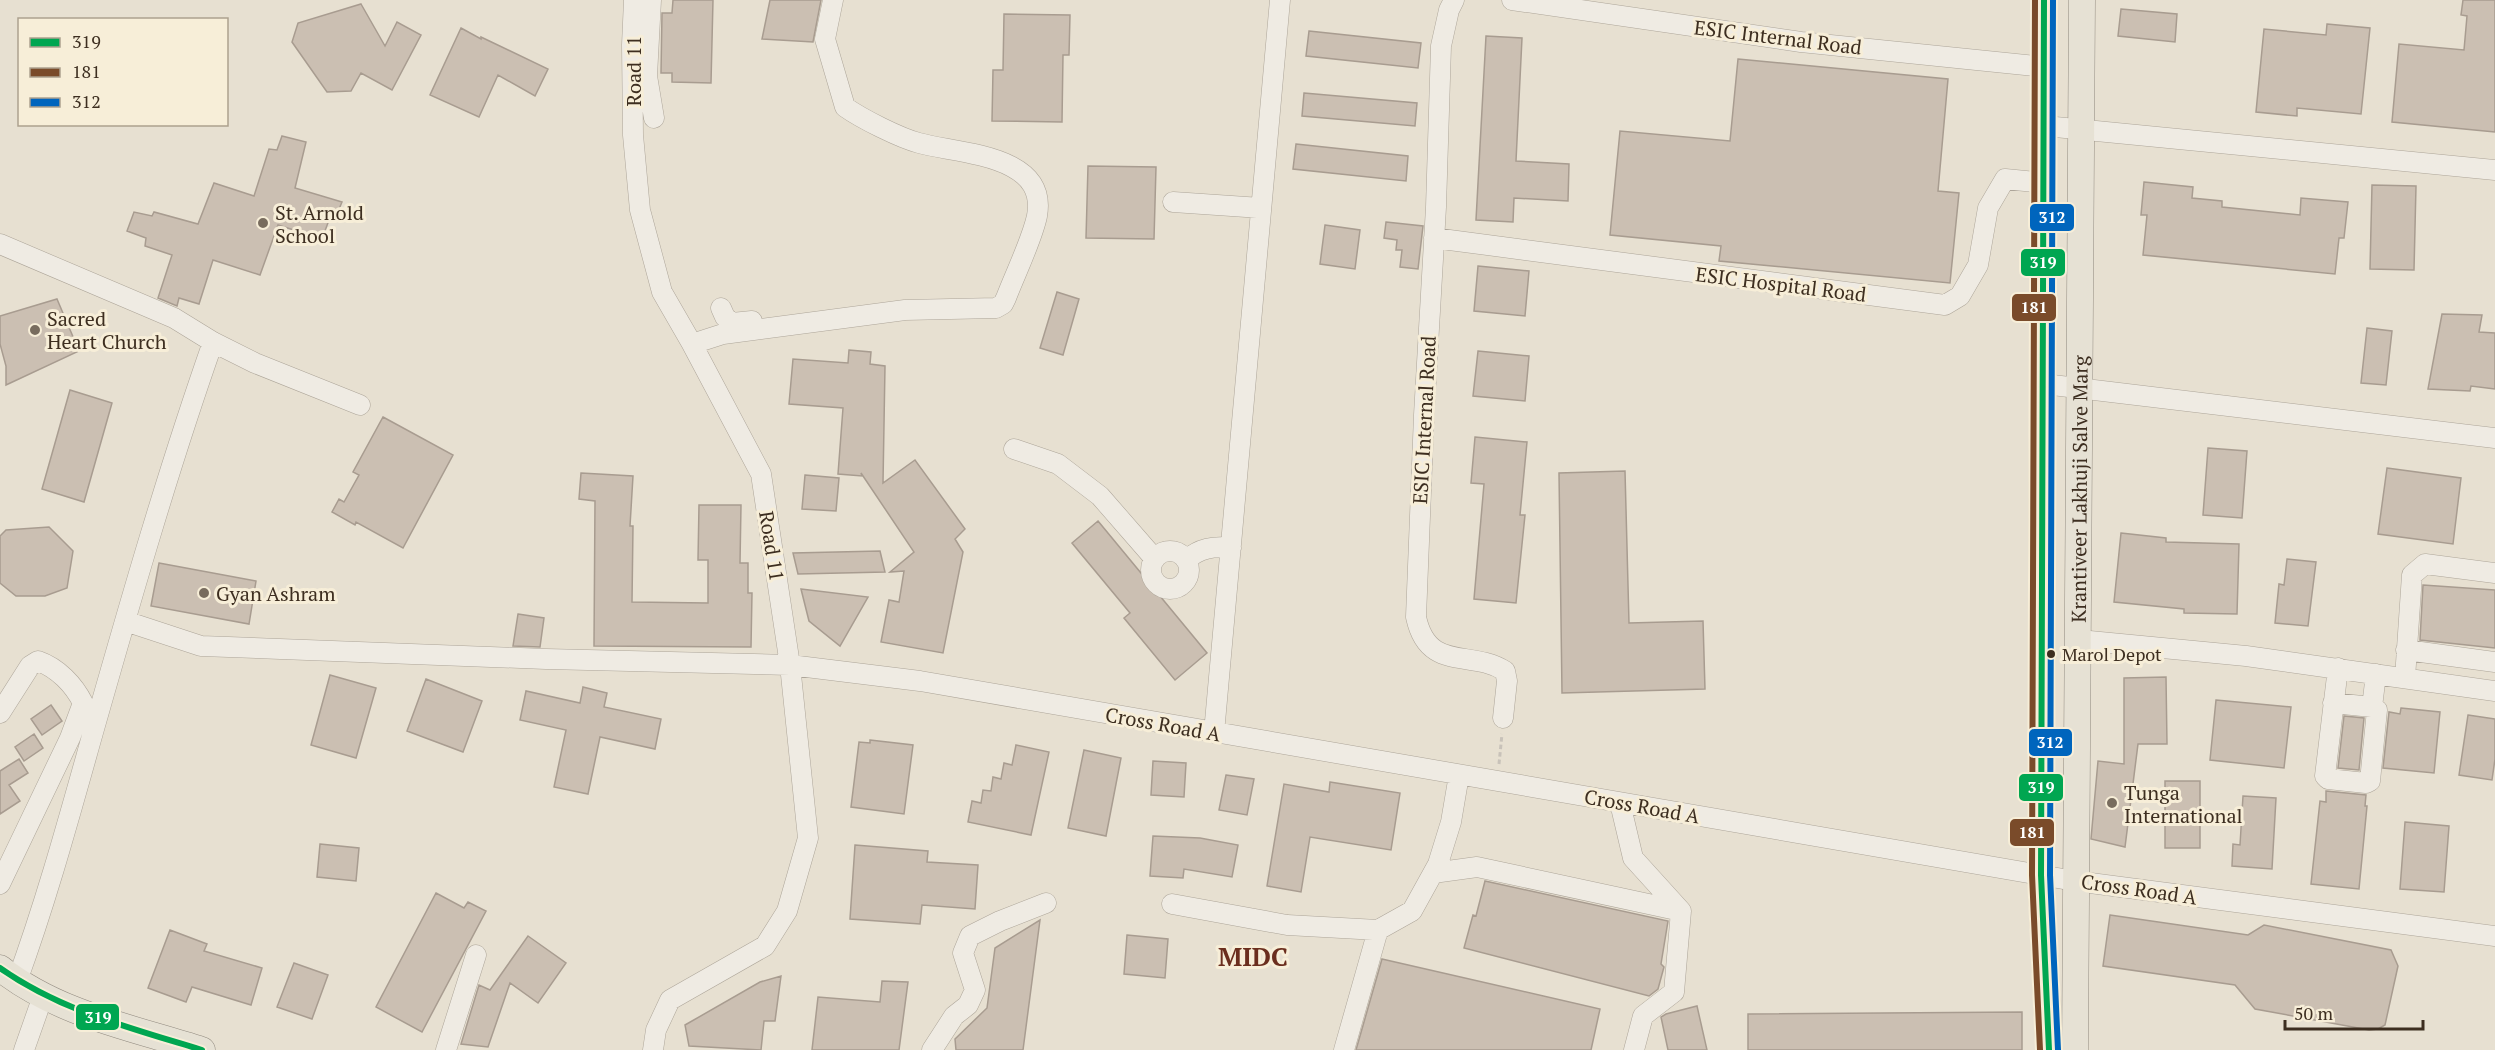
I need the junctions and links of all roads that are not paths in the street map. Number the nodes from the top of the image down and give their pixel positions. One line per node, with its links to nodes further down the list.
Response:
1 (634, 0): 22 (street, Road 11)
2 (651, 0): 10 (street)
3 (833, 0): 20 (street)
4 (1280, 0): 16 (street)
5 (1454, 0): 17 (street, ESIC Internal Road)
6 (1512, 0): 9 (street, ESIC Internal Road)
7 (2044, 0): 9 (main road, Krantiveer Lakhuji Salve Marg)
8 (2082, 0): 12 (main road, Krantiveer Lakhuji Salve Marg)
9 (2046, 68): 11 (main road, Krantiveer Lakhuji Salve Marg)
10 (654, 118)
11 (2045, 126): 12 (street); 14 (main road, Krantiveer Lakhuji Salve Marg)
12 (2082, 129): 13 (street); 24 (main road, Krantiveer Lakhuji Salve Marg)
13 (2495, 170)
14 (2045, 183): 17 (street, ESIC Hospital Road); 23 (main road, Krantiveer Lakhuji Salve Marg)
15 (1173, 202): 16 (street)
16 (1261, 208): 28 (street)
17 (1434, 238): 44 (street, ESIC Internal Road)
18 (0, 244): 21 (street)
19 (721, 308): 20 (street)
20 (907, 309): 22 (street)
21 (213, 342): 25 (street); 32 (street)
22 (692, 344): 36 (street, Road 11)
23 (2044, 384): 24 (street); 49 (main road, Krantiveer Lakhuji Salve Marg)
24 (2079, 388): 26 (street); 33 (main road, Krantiveer Lakhuji Salve Marg)
25 (360, 405)
26 (2495, 438)
27 (1014, 449): 29 (street)
28 (1231, 548): 30 (street); 45 (street)
29 (1154, 558): 30 (street); 30 (street)
30 (1186, 560)
31 (2495, 573): 34 (street)
32 (125, 621): 36 (street, Cross Road A); 58 (street)
33 (2079, 640): 37 (street); 50 (main road, Krantiveer Lakhuji Salve Marg)
34 (2406, 650): 35 (street); 39 (street)
35 (2495, 662)
36 (790, 665): 45 (street, Cross Road A); 63 (street, Road 11)
37 (2338, 668): 38 (street); 41 (street)
38 (2376, 674): 39 (street); 42 (street)
39 (2404, 678): 40 (street)
40 (2495, 691)
41 (2333, 703): 42 (street); 42 (street)
42 (2372, 707)
43 (0, 713): 51 (street)
44 (1503, 718)
45 (1214, 733): 46 (street, Cross Road A)
46 (1460, 775): 47 (street, Cross Road A); 48 (street)
47 (1620, 803): 49 (street, Cross Road A); 54 (street)
48 (1433, 873): 54 (street); 55 (street)
49 (2041, 875): 50 (street, Cross Road A); 67 (main road, Krantiveer Lakhuji Salve Marg)
50 (2075, 881): 56 (street, Cross Road A); 68 (main road, Krantiveer Lakhuji Salve Marg)
51 (0, 884)
52 (1046, 903): 64 (street)
53 (1172, 904): 55 (street)
54 (1681, 911): 66 (street)
55 (1378, 930): 65 (street)
56 (2495, 936)
57 (476, 955): 62 (street)
58 (8, 975): 59 (main road)
59 (43, 996): 60 (street); 61 (main road)
60 (24, 1050)
61 (202, 1050)
62 (446, 1050)
63 (653, 1050)
64 (932, 1050)
65 (1344, 1050)
66 (1634, 1050)
67 (2049, 1050)
68 (2075, 1050)

